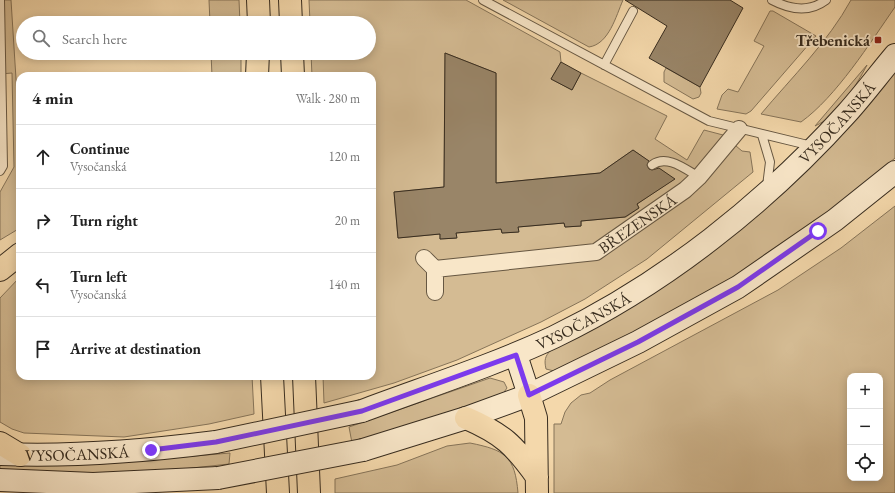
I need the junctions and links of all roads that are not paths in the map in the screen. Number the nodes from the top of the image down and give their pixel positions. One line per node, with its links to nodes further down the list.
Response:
1 (0, 0): 22 (lane)
2 (258, 0): 8 (highway)
3 (290, 0): 9 (highway)
4 (482, 0): 14 (lane)
5 (772, 0): 6 (lane)
6 (826, 0)
7 (633, 11): 14 (lane)
8 (259, 16)
9 (291, 16)
10 (895, 54): 20 (main road, VYSOČANSKÁ)
11 (258, 60): 15 (highway)
12 (260, 60): 16 (highway)
13 (292, 60): 17 (highway)
14 (604, 65): 18 (lane)
15 (257, 72)
16 (261, 72)
17 (293, 72)
18 (739, 129): 19 (lane); 24 (street, BŘEZENSKÁ)
19 (762, 135): 20 (lane); 25 (lane)
20 (814, 146): 25 (main road, VYSOČANSKÁ)
21 (652, 165): 24 (lane)
22 (0, 171)
23 (895, 172): 33 (main road, VYSOČANSKÁ)
24 (698, 177): 28 (street, BŘEZENSKÁ)
25 (766, 191): 29 (main road, VYSOČANSKÁ)
26 (16, 257): 27 (highway)
27 (0, 270)
28 (434, 292)
29 (516, 355): 33 (main road); 37 (main road, VYSOČANSKÁ, bridge)
30 (269, 380): 34 (highway)
31 (272, 380): 34 (highway)
32 (304, 380): 41 (highway)
33 (529, 395): 35 (main road, VYSOČANSKÁ); 39 (highway)
34 (273, 404): 40 (highway)
35 (466, 418): 38 (main road, VYSOČANSKÁ, bridge); 39 (highway)
36 (0, 443): 37 (highway)
37 (10, 455)
38 (0, 480)
39 (537, 485)
40 (278, 493)
41 (309, 493)

